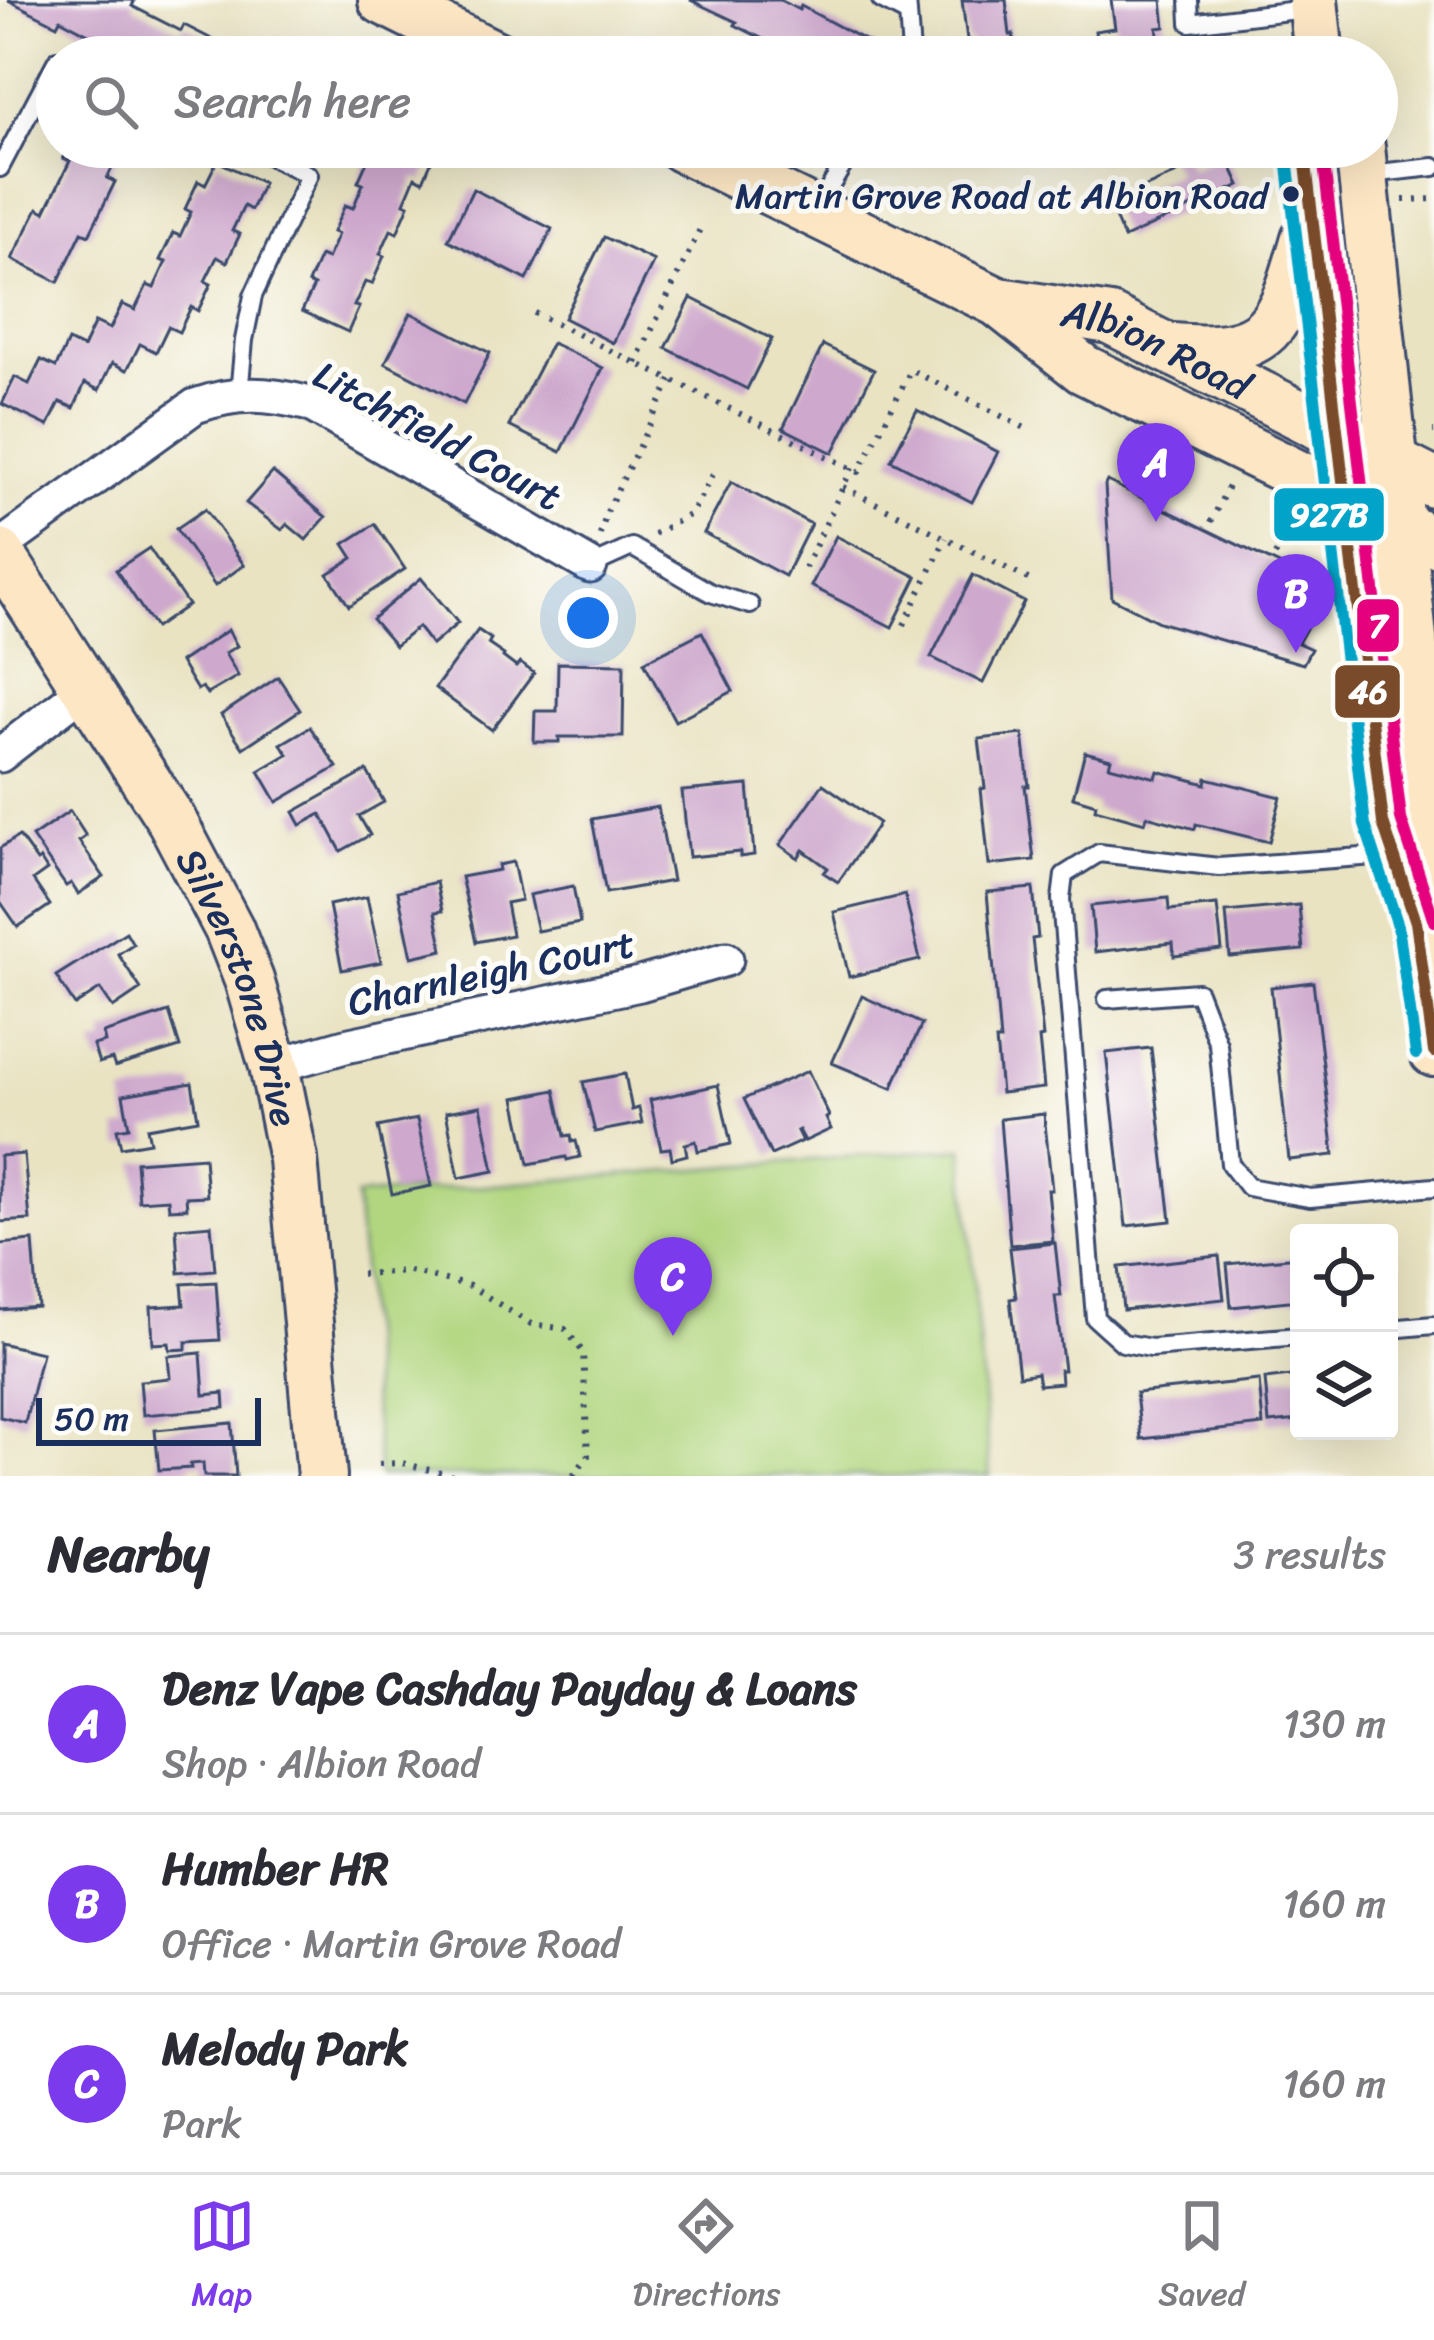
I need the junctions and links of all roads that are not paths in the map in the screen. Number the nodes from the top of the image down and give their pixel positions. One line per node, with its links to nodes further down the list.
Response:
1 (383, 0): 6 (main road)
2 (881, 0): 5 (lane)
3 (1189, 0): 4 (lane)
4 (1313, 4): 7 (main road)
5 (908, 7)
6 (464, 36)
7 (1317, 36)
8 (36, 103): 10 (lane)
9 (1434, 167): 15 (lane)
10 (0, 168)
11 (294, 168): 20 (lane)
12 (723, 168): 16 (main road, Albion Road)
13 (842, 168): 16 (lane)
14 (1306, 168): 17 (main road)
15 (1374, 174): 22 (main road)
16 (815, 213): 18 (main road, Albion Road)
17 (1312, 217): 19 (main road); 21 (main road)
18 (998, 302): 19 (main road, Albion Road); 23 (main road, Albion Road)
19 (1165, 347): 21 (main road, Albion Road)
20 (239, 394): 25 (street, Litchfield Court); 26 (street, Litchfield Court)
21 (1337, 434): 22 (main road, Albion Road); 23 (main road)
22 (1413, 473): 24 (main road)
23 (1345, 498): 24 (main road, Albion Road); 31 (main road)
24 (1417, 533): 29 (main road)
25 (0, 550): 28 (main road, Silverstone Drive)
26 (590, 566): 27 (lane)
27 (751, 605)
28 (86, 688): 30 (street); 36 (main road, Silverstone Drive)
29 (1427, 696): 32 (main road)
30 (0, 755)
31 (1392, 855): 32 (main road); 40 (lane)
32 (1423, 936): 35 (main road)
33 (726, 958): 36 (street, Charnleigh Court)
34 (1107, 998): 37 (lane)
35 (1434, 1052)
36 (274, 1066): 41 (main road, Silverstone Drive)
37 (1434, 1187)
38 (1434, 1324): 39 (lane)
39 (1398, 1327)
40 (1290, 1337)
41 (322, 1476)

